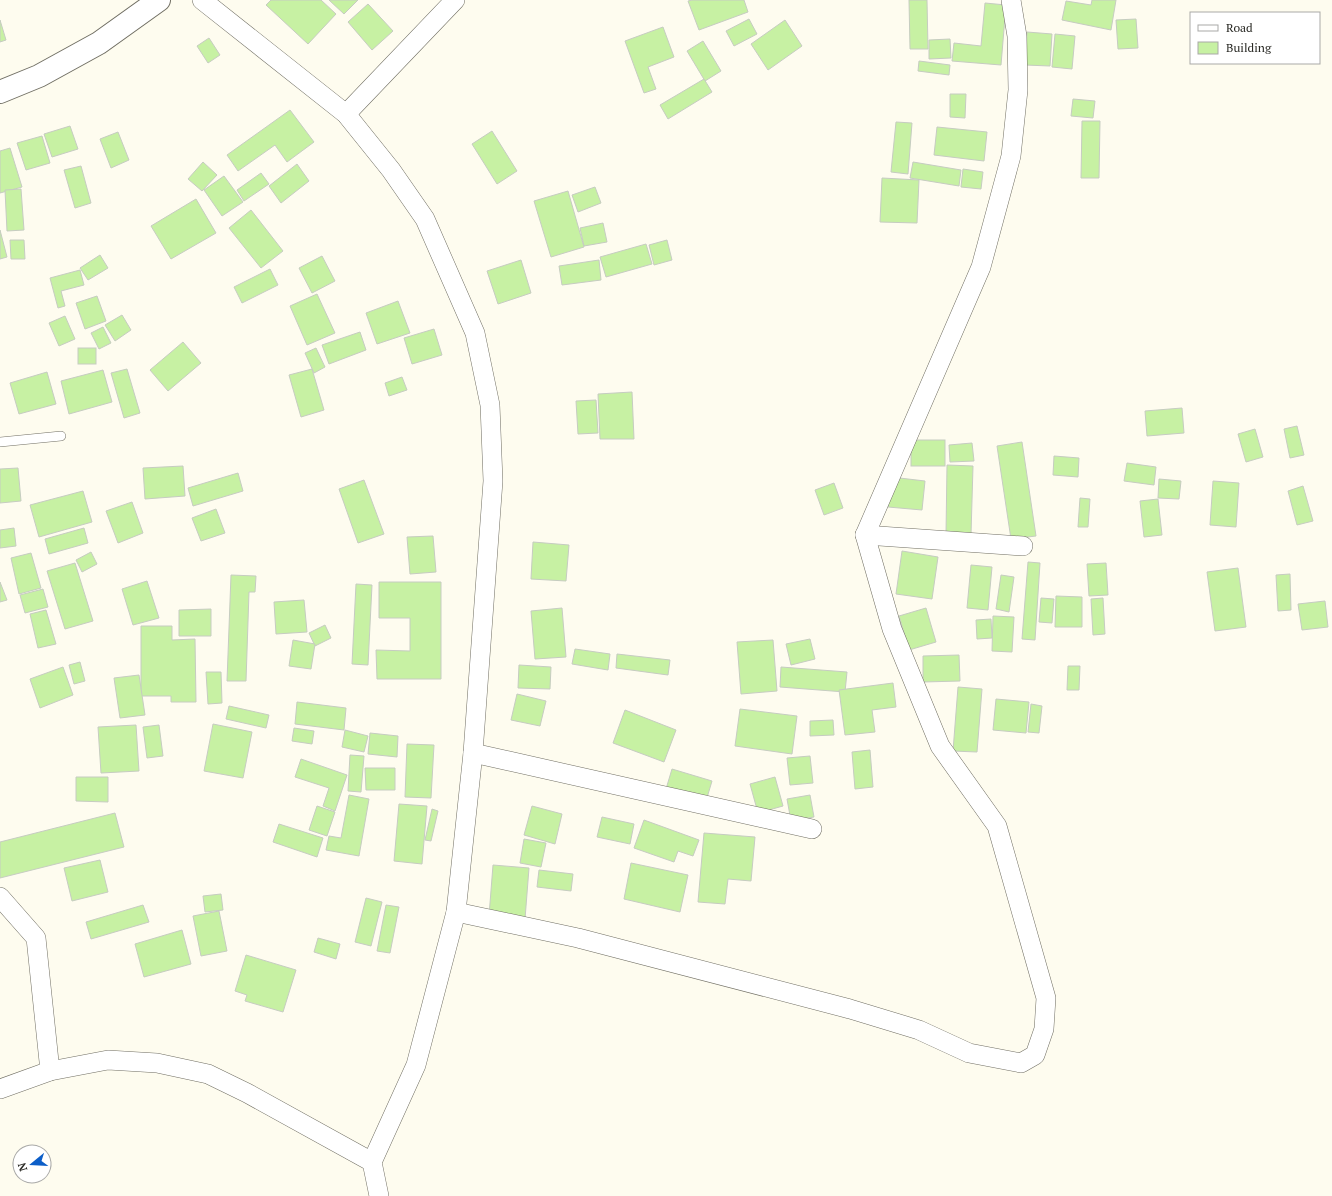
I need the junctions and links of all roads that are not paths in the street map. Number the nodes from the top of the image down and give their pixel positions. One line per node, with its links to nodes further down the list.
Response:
1 (159, 0): 5 (main road)
2 (202, 0): 6 (street)
3 (456, 0): 6 (street)
4 (1012, 0): 9 (street)
5 (0, 92)
6 (346, 114): 11 (street)
7 (61, 436): 8 (lane)
8 (0, 442)
9 (865, 535): 10 (street); 14 (street)
10 (1023, 546)
11 (473, 752): 12 (street); 14 (street)
12 (812, 829)
13 (0, 897): 15 (street)
14 (456, 912): 17 (street)
15 (50, 1071): 16 (street); 17 (street)
16 (0, 1089)
17 (372, 1162): 18 (street)
18 (379, 1196)

